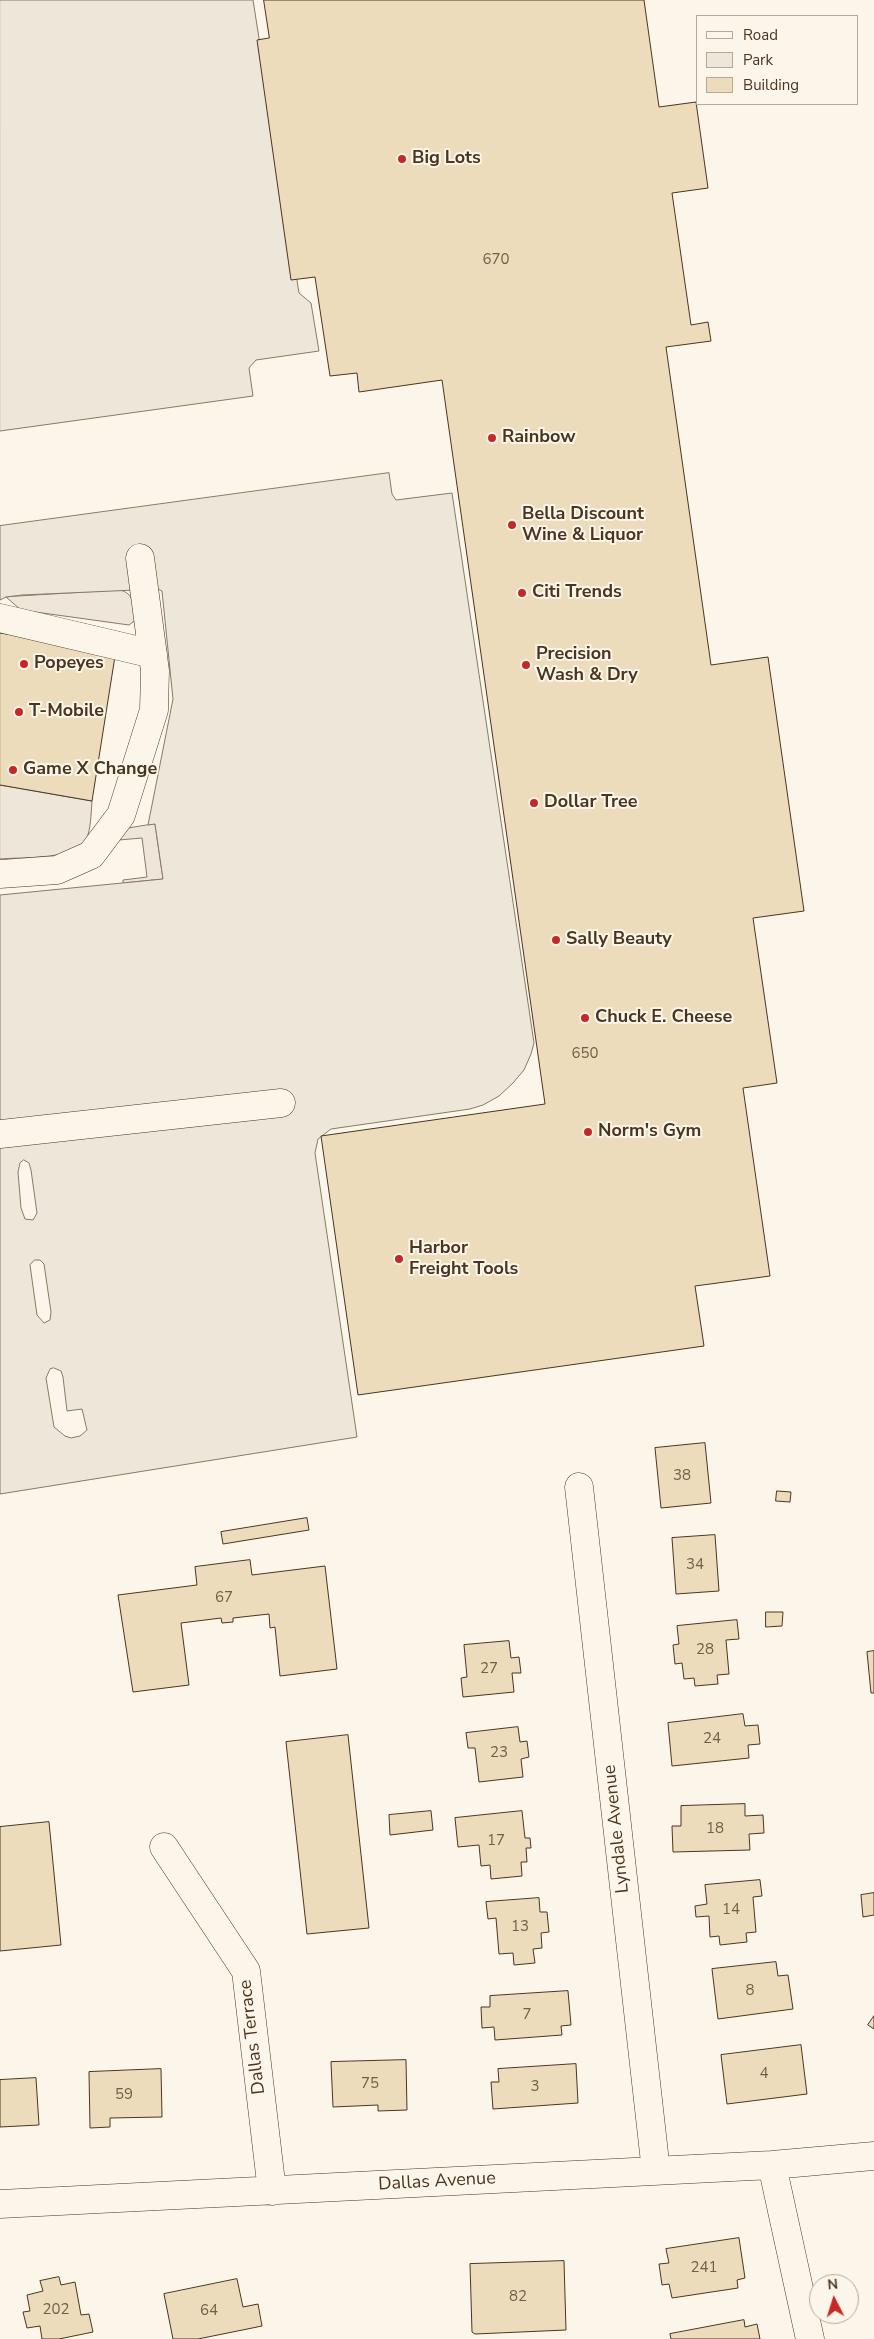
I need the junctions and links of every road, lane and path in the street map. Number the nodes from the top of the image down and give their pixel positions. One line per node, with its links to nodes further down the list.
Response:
1 (140, 558): 3 (street)
2 (0, 618): 3 (street)
3 (153, 654): 4 (street)
4 (0, 874)
5 (280, 1103): 6 (street)
6 (0, 1134)
7 (579, 1487): 11 (street, Lyndale Avenue)
8 (164, 1847): 12 (street, Dallas Terrace)
9 (874, 2156): 10 (street, Dallas Avenue)
10 (772, 2165): 11 (street, Dallas Avenue); 14 (street)
11 (656, 2171): 12 (street, Dallas Avenue)
12 (272, 2191): 13 (street, Dallas Avenue)
13 (0, 2204)
14 (810, 2339)

